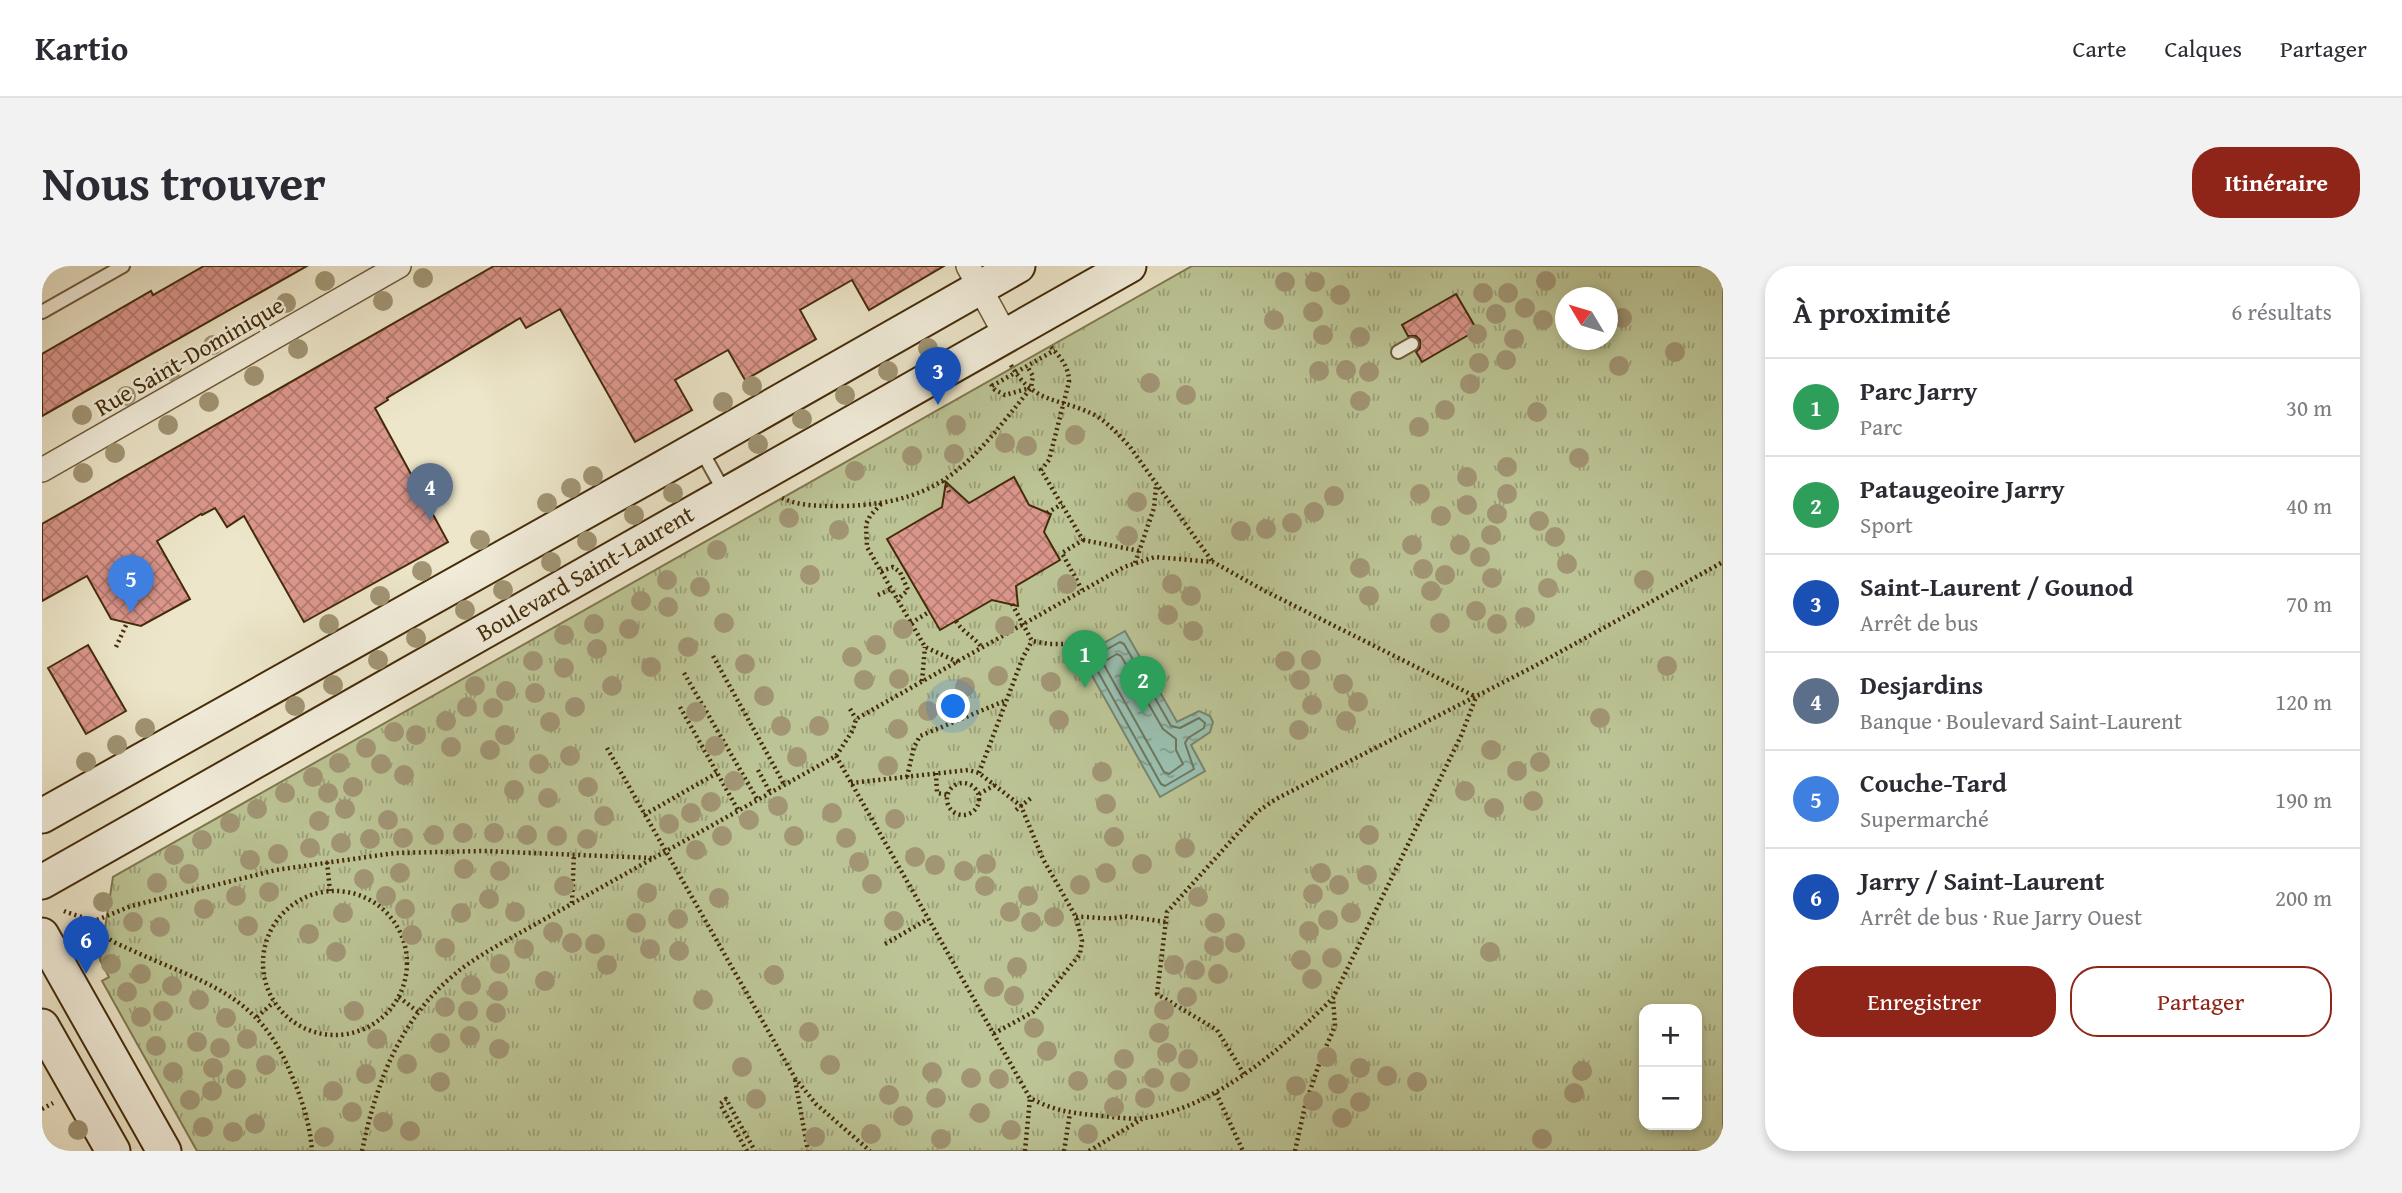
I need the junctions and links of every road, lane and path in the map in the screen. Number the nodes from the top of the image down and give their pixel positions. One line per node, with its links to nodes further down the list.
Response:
1 (123, 266): 6 (lane)
2 (399, 266): 19 (street, Rue Saint-Dominique)
3 (1018, 266): 5 (main road)
4 (1129, 266): 9 (main road, Boulevard Saint-Laurent)
5 (974, 277): 9 (street); 18 (main road)
6 (42, 312)
7 (1049, 343): 10 (path)
8 (1412, 344): 11 (lane)
9 (1008, 350): 13 (path); 23 (main road, Boulevard Saint-Laurent)
10 (1055, 350): 12 (path); 17 (path)
11 (1398, 352)
12 (1027, 366): 13 (path); 16 (path)
13 (1016, 373): 15 (path); 16 (path)
14 (987, 377): 15 (path)
15 (992, 386): 16 (path)
16 (1031, 388): 17 (path); 20 (path)
17 (1062, 405): 21 (path); 26 (path)
18 (700, 447): 23 (lane); 80 (main road)
19 (42, 470)
20 (943, 481): 22 (path); 25 (path)
21 (1157, 485): 29 (path); 30 (path)
22 (949, 492)
23 (726, 494): 87 (main road, Boulevard Saint-Laurent)
24 (779, 495): 25 (path)
25 (882, 503): 33 (path)
26 (1062, 504): 27 (path); 28 (path)
27 (1046, 513)
28 (1083, 540): 29 (path); 35 (path)
29 (1140, 551): 32 (path)
30 (1213, 562): 32 (path); 53 (path)
31 (1723, 562): 53 (path)
32 (1135, 563): 35 (path)
33 (881, 571): 34 (path); 37 (path)
34 (891, 589): 36 (path); 37 (path)
35 (1082, 590): 43 (path)
36 (878, 595)
37 (897, 600): 42 (path)
38 (1012, 604): 43 (path)
39 (929, 612): 42 (path)
40 (956, 621): 48 (path)
41 (127, 623): 46 (path)
42 (911, 623): 47 (path)
43 (1023, 624): 44 (path); 48 (path)
44 (1032, 641): 45 (path); 54 (path)
45 (1063, 644)
46 (116, 647)
47 (925, 647): 50 (path); 52 (path)
48 (982, 648): 50 (path)
49 (713, 656): 68 (path)
50 (958, 662): 52 (path)
51 (684, 673): 75 (path)
52 (921, 682): 57 (path)
53 (1476, 697): 91 (path); 94 (path)
54 (1007, 700): 63 (path); 65 (path)
55 (680, 707): 64 (path)
56 (850, 709): 57 (path)
57 (856, 719): 59 (path)
58 (607, 748): 79 (path)
59 (836, 756): 66 (path); 68 (path)
60 (758, 770): 71 (path)
61 (968, 770): 62 (path); 63 (path); 67 (path)
62 (936, 773): 65 (path); 74 (path)
63 (979, 773): 69 (path)
64 (718, 774): 73 (path); 78 (path)
65 (907, 777): 66 (path)
66 (851, 783): 89 (path)
67 (967, 783): 72 (path); 74 (path)
68 (784, 784): 71 (path)
69 (995, 785): 72 (path); 77 (path)
70 (675, 788): 73 (path)
71 (770, 792): 75 (path)
72 (979, 794): 74 (path)
73 (680, 795): 79 (path)
74 (948, 795)
75 (757, 799): 78 (path)
76 (1031, 799): 77 (path)
77 (1019, 808): 88 (path)
78 (738, 810): 81 (path)
79 (644, 815): 81 (path)
80 (42, 816)
81 (664, 852): 83 (path); 101 (path)
82 (574, 854): 83 (path); 84 (path); 86 (path)
83 (653, 858): 86 (path)
84 (327, 862): 85 (path); 90 (path)
85 (330, 891): 93 (path); 95 (path)
86 (572, 904): 96 (path)
87 (47, 908): 90 (path); 108 (main road)
88 (1076, 917): 91 (path); 99 (path)
89 (928, 919): 92 (path); 99 (path)
90 (92, 922): 97 (path)
91 (1166, 922): 100 (path)
92 (885, 944)
93 (399, 998): 95 (path); 96 (path)
94 (1333, 998): 100 (path); 118 (path)
95 (274, 1002): 97 (path)
96 (418, 1012): 110 (path)
97 (257, 1017): 109 (path)
98 (42, 1026): 107 (main road)
99 (993, 1034): 103 (path)
100 (1244, 1074): 102 (path)
101 (794, 1078): 112 (path); 113 (path)
102 (1216, 1093): 105 (path); 117 (path)
103 (1030, 1098): 104 (path); 114 (path)
104 (1070, 1113): 105 (path); 115 (path)
105 (1143, 1118): 116 (path)
106 (756, 1150): 111 (path)
107 (113, 1151)
108 (164, 1151)
109 (312, 1151)
110 (362, 1151)
111 (747, 1151)
112 (808, 1151)
113 (870, 1151)
114 (1025, 1151)
115 (1064, 1151)
116 (1089, 1151)
117 (1244, 1151)
118 (1295, 1151)

